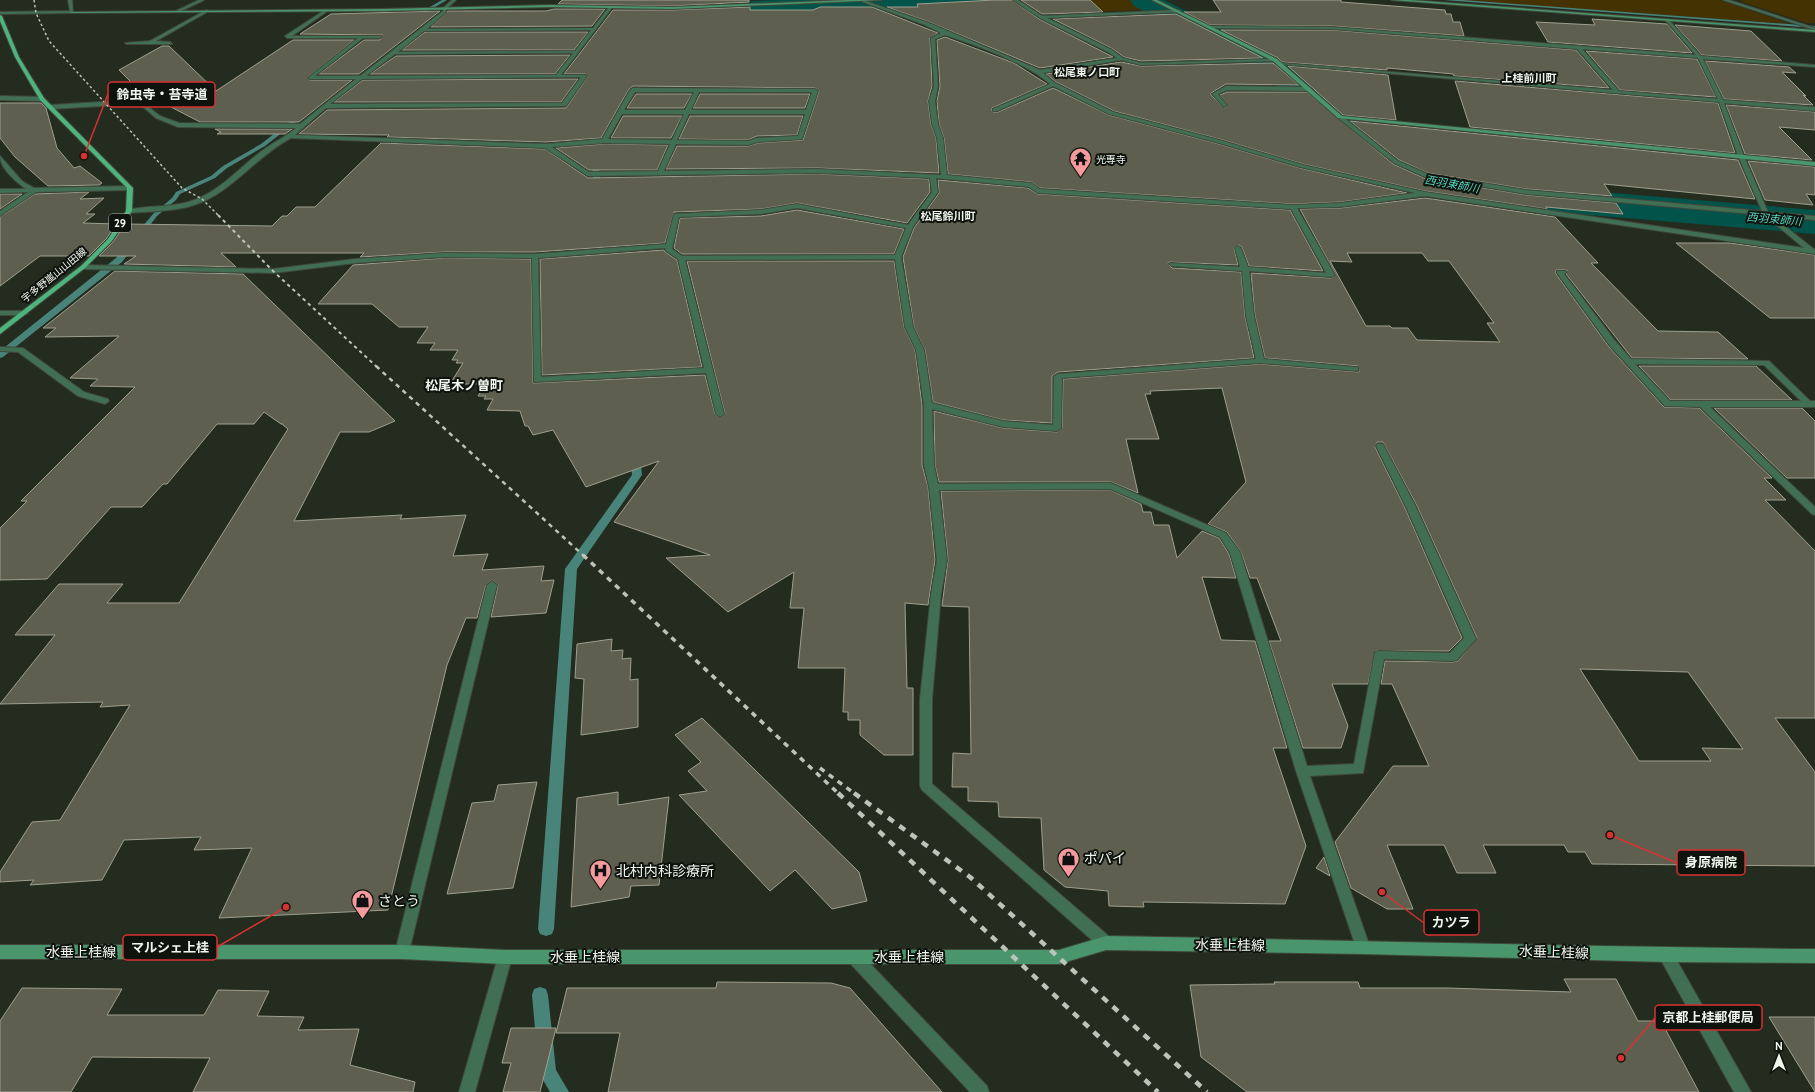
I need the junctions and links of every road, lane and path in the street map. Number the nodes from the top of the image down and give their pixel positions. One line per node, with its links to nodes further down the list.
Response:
1 (70, 0): 18 (street)
2 (202, 0): 14 (street)
3 (454, 0): 13 (street)
4 (880, 0): 9 (street)
5 (1016, 0): 20 (street)
6 (1154, 0): 17 (street)
7 (1393, 0): 21 (street)
8 (1726, 0): 24 (street)
9 (864, 1): 11 (street); 26 (street)
10 (709, 2): 11 (street)
11 (709, 7): 12 (street)
12 (610, 8): 13 (street); 23 (street)
13 (444, 9): 16 (street); 25 (street)
14 (178, 11): 15 (street); 18 (street)
15 (207, 11): 16 (street); 29 (street)
16 (325, 11): 27 (street)
17 (1179, 11): 20 (street); 22 (street)
18 (72, 12): 19 (street)
19 (0, 14): 48 (main road)
20 (1041, 17): 36 (street)
21 (1668, 20): 24 (street); 35 (street)
22 (1211, 27): 32 (street); 37 (street)
23 (593, 29): 25 (street); 33 (street)
24 (1814, 29)
25 (423, 30): 34 (street)
26 (945, 33): 40 (street); 68 (street)
27 (362, 37): 28 (street); 42 (street)
28 (380, 37)
29 (152, 42): 30 (street); 31 (street)
30 (170, 42)
31 (127, 43)
32 (1579, 48): 35 (street); 46 (street)
33 (577, 52): 34 (street); 41 (street)
34 (395, 53): 42 (street)
35 (1700, 57): 39 (street); 49 (street)
36 (1121, 59): 37 (street); 40 (street)
37 (1275, 60): 38 (street)
38 (1281, 64): 44 (street); 46 (street)
39 (1815, 66)
40 (1039, 72): 43 (street)
41 (558, 76): 42 (street); 51 (street)
42 (360, 77): 51 (street)
43 (1053, 84): 54 (street); 72 (street)
44 (1309, 88): 50 (street); 58 (street)
45 (697, 90): 55 (street); 56 (street); 57 (street)
46 (1617, 92): 49 (street)
47 (0, 98): 48 (street)
48 (42, 99): 52 (main road)
49 (1721, 101): 53 (street); 64 (street)
50 (1224, 105)
51 (326, 106): 59 (street)
52 (50, 107): 59 (street); 69 (main road)
53 (1815, 109)
54 (995, 110)
55 (622, 112): 56 (street); 61 (street)
56 (688, 112): 57 (street); 62 (street)
57 (808, 112): 62 (street)
58 (1340, 117): 64 (street); 76 (street)
59 (302, 126): 60 (street)
60 (290, 136): 63 (street); 74 (street)
61 (604, 141): 62 (street); 63 (street)
62 (675, 141): 67 (street)
63 (546, 146): 67 (street)
64 (1741, 156): 66 (street); 76 (street)
65 (0, 158): 71 (street)
66 (1815, 164)
67 (660, 173): 68 (street)
68 (938, 176): 73 (street); 78 (street)
69 (130, 188): 71 (street); 74 (main road, 29)
70 (0, 191): 71 (street)
71 (34, 191): 75 (street)
72 (1425, 194): 73 (street); 81 (street)
73 (1293, 207): 87 (street)
74 (129, 211): 86 (main road, 宇多野嵐山山田線 / 29)
75 (0, 214)
76 (1766, 214): 77 (street); 81 (street)
77 (1815, 218)
78 (910, 227): 79 (street); 83 (street)
79 (668, 246): 82 (street); 84 (street)
80 (1238, 248): 87 (street)
81 (1814, 252)
82 (535, 256): 86 (street); 96 (street)
83 (898, 257): 84 (street); 100 (street)
84 (680, 258): 96 (street)
85 (1172, 264): 87 (street)
86 (83, 267): 90 (main road, 宇多野嵐山山田線 / 29)
87 (1245, 270): 93 (street)
88 (1563, 272): 94 (street)
89 (0, 313): 90 (street)
90 (24, 313): 91 (main road, 宇多野嵐山山田線 / 29)
91 (0, 332)
92 (0, 349): 97 (street)
93 (1260, 361): 95 (street); 100 (street)
94 (1628, 361): 98 (street); 99 (street)
95 (1355, 369)
96 (708, 370): 101 (street)
97 (105, 401)
98 (1702, 404): 99 (street); 104 (street)
99 (1811, 404)
100 (928, 405): 103 (street)
101 (720, 414)
102 (1380, 446): 106 (street)
103 (934, 487): 106 (street); 107 (street)
104 (1815, 512)
105 (492, 585): 110 (street)
106 (1302, 771): 108 (street)
107 (1106, 943): 108 (street, 水垂上桂線); 114 (street, 水垂上桂線)
108 (1363, 947): 111 (street, 水垂上桂線)
109 (0, 952): 110 (street, 水垂上桂線)
110 (402, 952): 113 (street, 水垂上桂線)
111 (1666, 955): 112 (street, 水垂上桂線); 117 (street)
112 (1815, 956)
113 (505, 957): 114 (street, 水垂上桂線); 115 (street)
114 (854, 957): 116 (street)
115 (467, 1092)
116 (980, 1092)
117 (1743, 1092)

